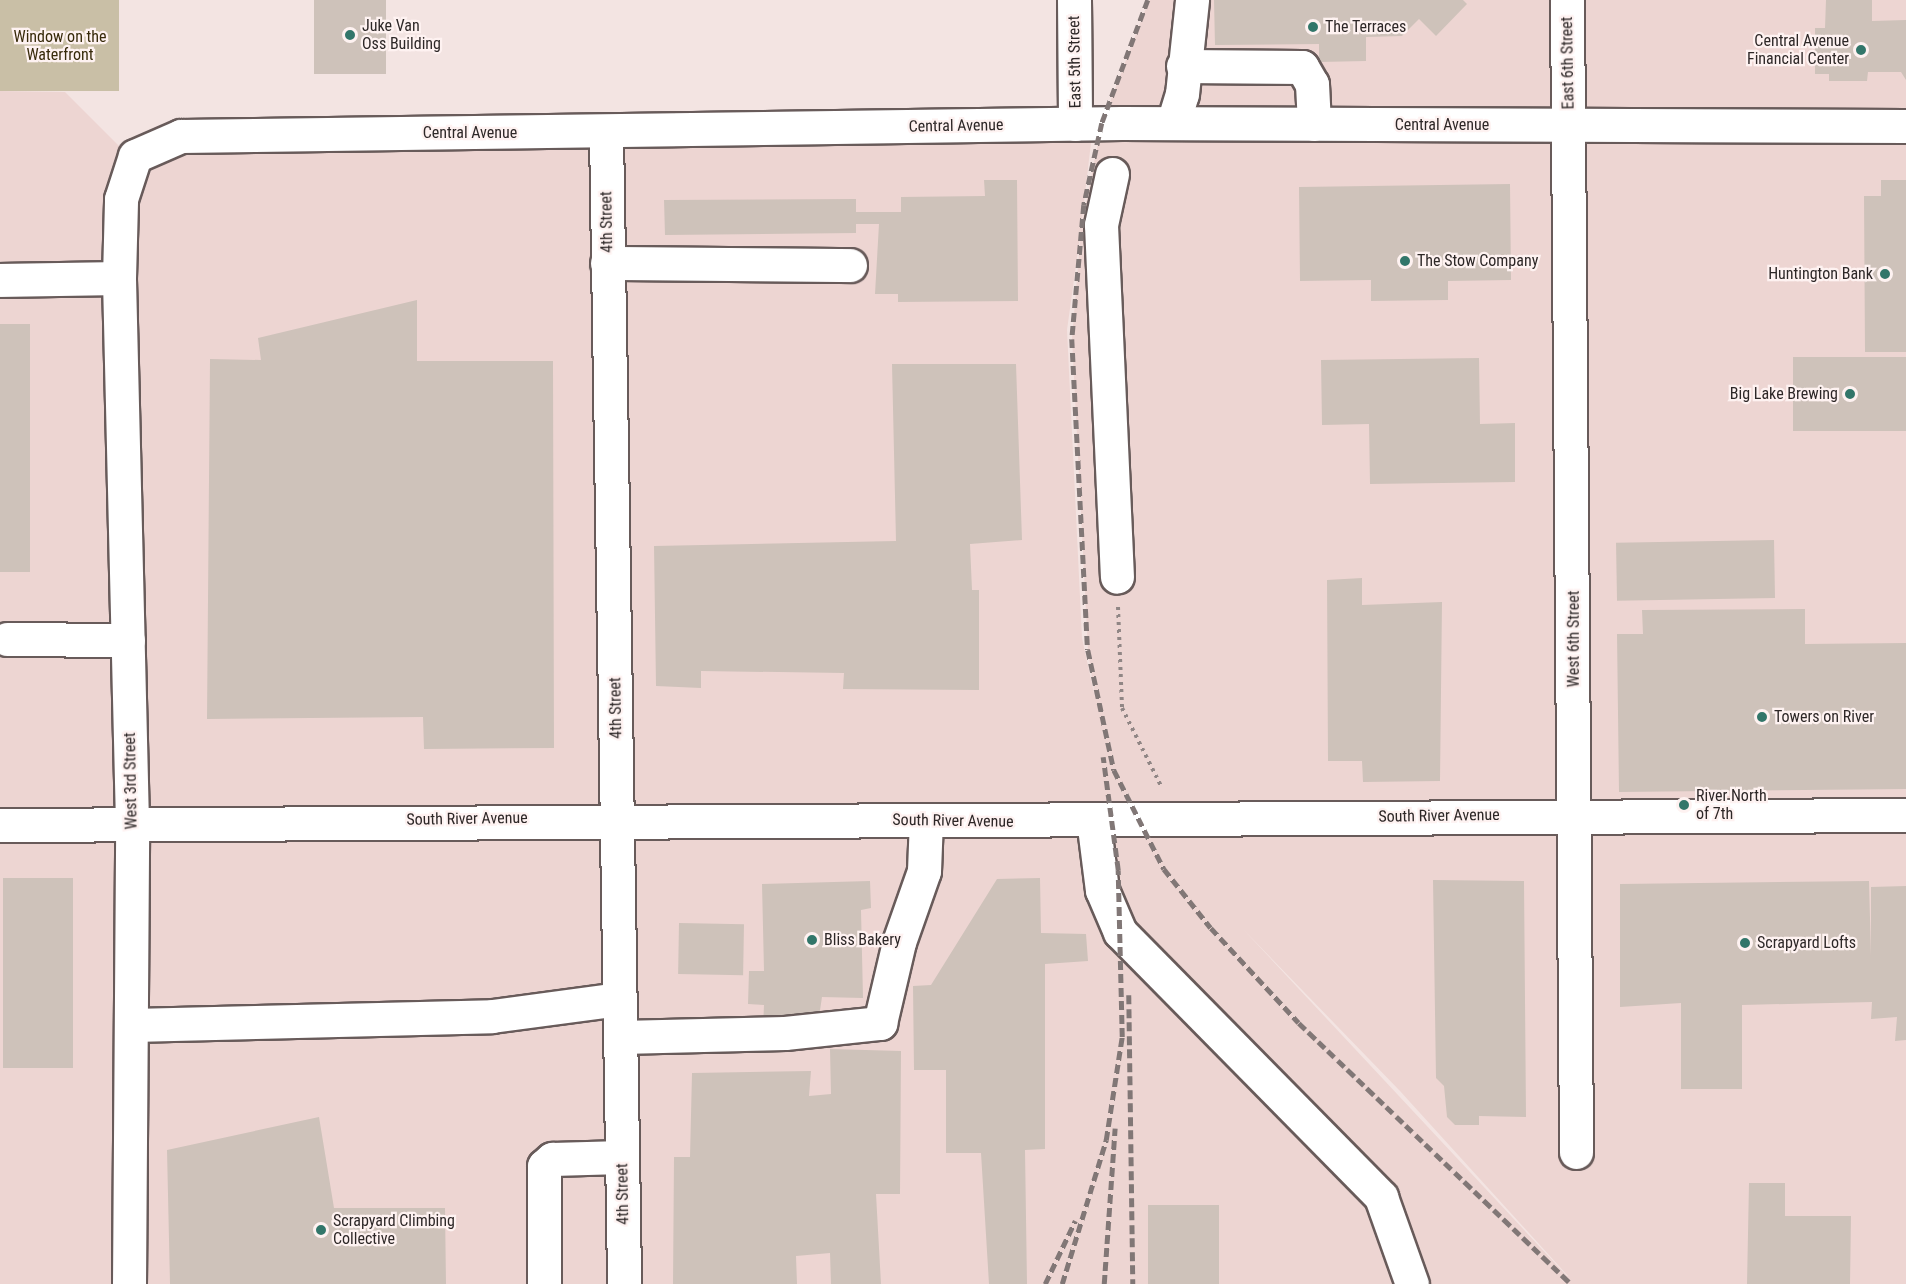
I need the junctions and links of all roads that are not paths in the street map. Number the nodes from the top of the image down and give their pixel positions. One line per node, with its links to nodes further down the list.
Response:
1 (1074, 0): 6 (street, East 5th Street)
2 (1192, 0): 4 (street)
3 (1567, 0): 8 (street, East 6th Street)
4 (1183, 66): 5 (street); 7 (street)
5 (1173, 123): 6 (street, Central Avenue); 7 (street, Central Avenue)
6 (1075, 124): 10 (street, Central Avenue)
7 (1314, 124): 8 (street, Central Avenue)
8 (1569, 126): 9 (street, Central Avenue); 19 (street, West 6th Street)
9 (1906, 126)
10 (606, 132): 12 (street, 4th Street); 14 (street, Central Avenue)
11 (1112, 174): 16 (street)
12 (607, 263): 13 (street); 21 (street, 4th Street)
13 (850, 265)
14 (119, 278): 15 (street); 18 (street, West 3rd Street)
15 (0, 280)
16 (1117, 577)
17 (7, 639): 18 (street)
18 (128, 640): 24 (street, West 3rd Street)
19 (1576, 814): 20 (street, South River Avenue); 22 (street, South River Avenue); 29 (street, West 6th Street)
20 (1906, 815)
21 (618, 818): 23 (street, South River Avenue); 24 (street, South River Avenue); 26 (street, 4th Street)
22 (1093, 819): 23 (street, South River Avenue); 34 (street)
23 (926, 820): 28 (street)
24 (132, 823): 25 (street, South River Avenue); 27 (street, West 3rd Street)
25 (0, 825)
26 (620, 999): 27 (street); 28 (street, 4th Street)
27 (132, 1025): 31 (street, West 3rd Street)
28 (621, 1037): 30 (street, 4th Street)
29 (1576, 1152)
30 (622, 1157): 32 (street); 33 (street, 4th Street)
31 (129, 1284)
32 (544, 1284)
33 (624, 1284)
34 (1412, 1284)

